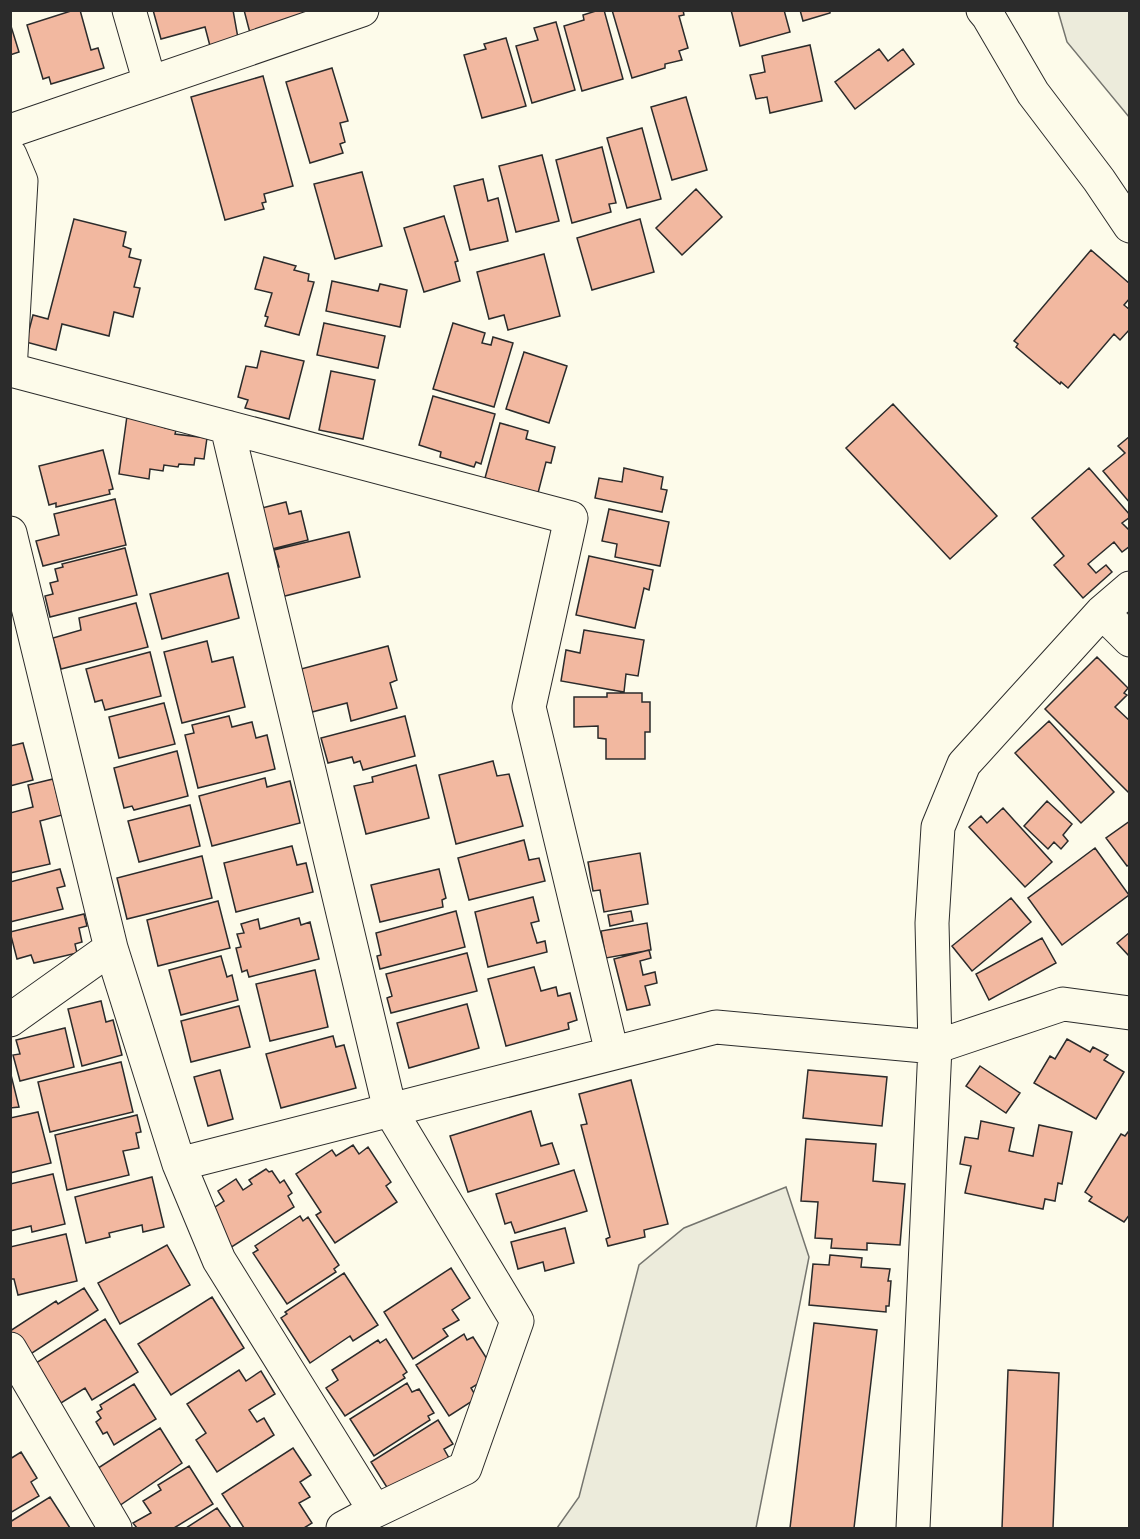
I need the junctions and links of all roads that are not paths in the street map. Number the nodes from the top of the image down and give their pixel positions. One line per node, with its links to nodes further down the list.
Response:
1 (129, 10): 4 (street)
2 (362, 10): 4 (street)
3 (986, 12): 7 (street)
4 (150, 83): 5 (street)
5 (10, 131)
6 (10, 155): 8 (street)
7 (1130, 226)
8 (11, 370): 9 (street)
9 (227, 427): 18 (street); 19 (street)
10 (10, 533): 14 (street)
11 (1130, 588): 12 (street)
12 (1102, 612): 13 (street); 17 (street)
13 (1130, 640)
14 (111, 948): 16 (street); 20 (street)
15 (1130, 1013): 17 (street)
16 (10, 1020)
17 (935, 1047): 18 (street); 25 (street)
18 (612, 1053): 19 (street)
19 (390, 1110): 20 (street); 22 (street)
20 (179, 1164): 22 (street)
21 (10, 1349): 23 (street)
22 (375, 1511): 24 (street)
23 (115, 1528)
24 (343, 1528)
25 (913, 1528)

